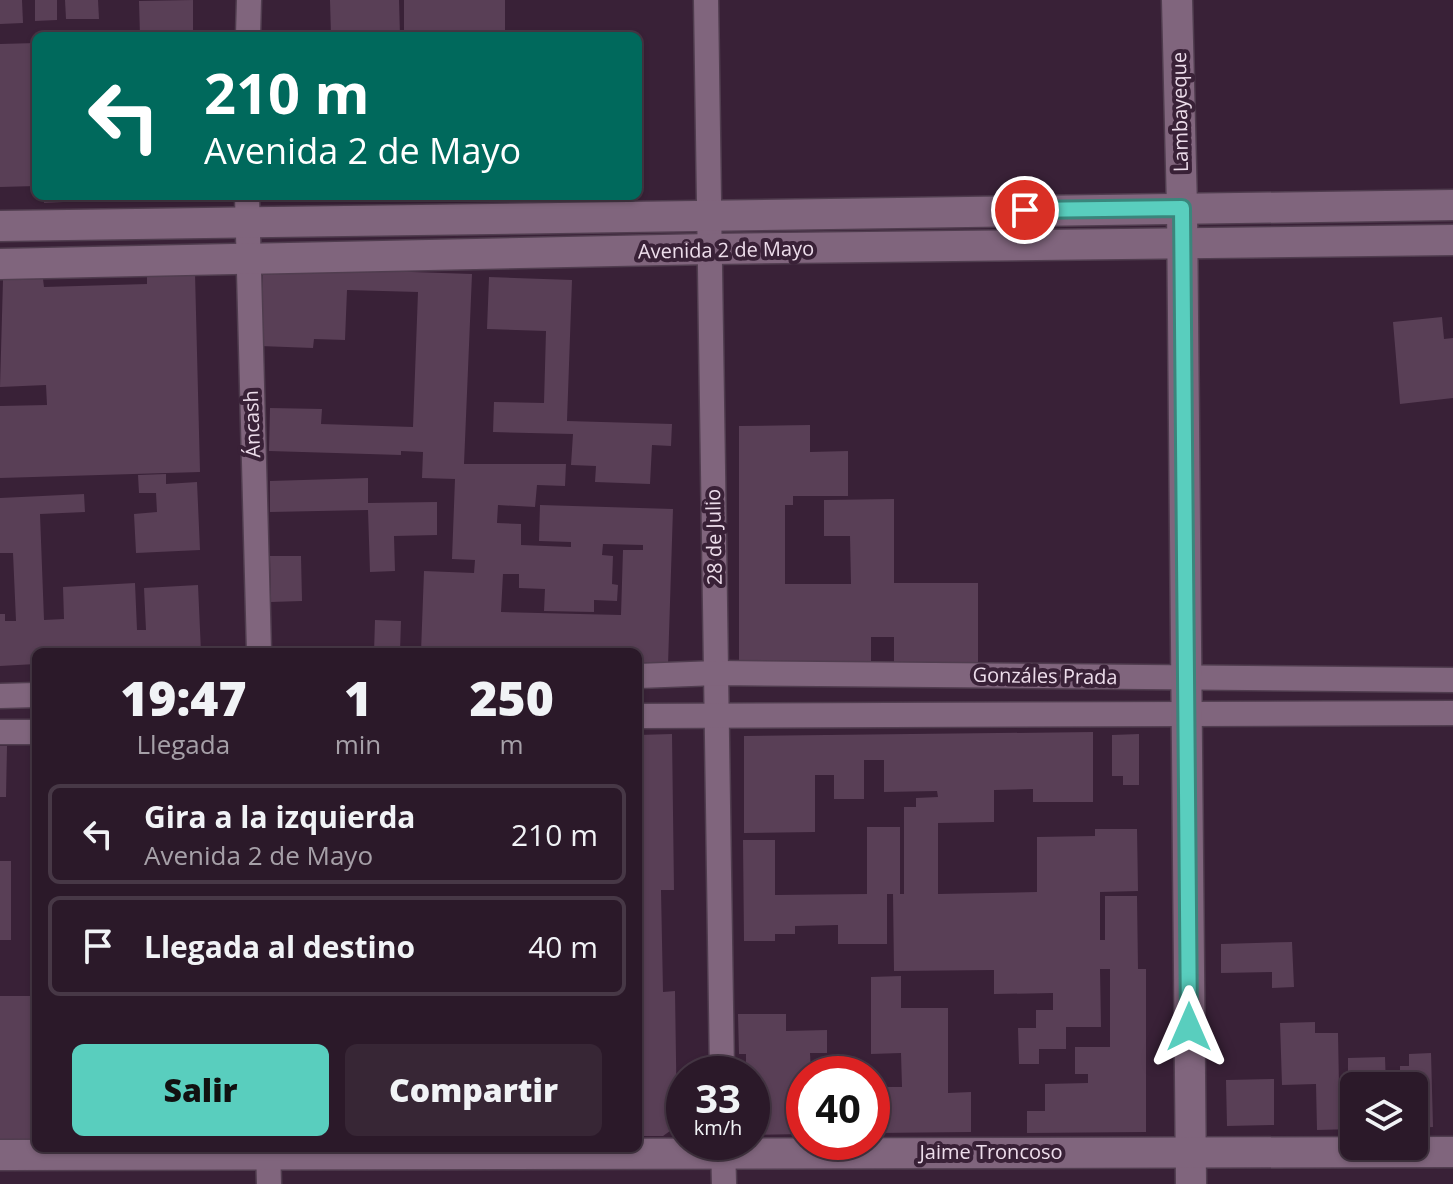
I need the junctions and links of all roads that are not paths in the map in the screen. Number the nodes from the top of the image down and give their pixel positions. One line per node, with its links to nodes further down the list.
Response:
1 (249, 0): 4 (street)
2 (706, 0): 8 (street, 28 de Julio)
3 (1177, 0): 6 (street, Lambayeque)
4 (248, 32)
5 (1453, 205): 6 (street, Avenida 2 de Mayo)
6 (1182, 208): 8 (street, Avenida 2 de Mayo); 11 (street, Lambayeque)
7 (246, 210): 8 (street, Avenida 2 de Mayo); 9 (street, Avenida 2 de Mayo); 13 (street, Áncash)
8 (710, 214): 12 (street, 28 de Julio)
9 (0, 226)
10 (1453, 240): 11 (street, Avenida 2 de Mayo)
11 (1182, 243): 12 (street, Avenida 2 de Mayo); 18 (street, Lambayeque)
12 (710, 249): 13 (street, Avenida 2 de Mayo); 16 (street, 28 de Julio)
13 (247, 260): 14 (street, Avenida 2 de Mayo); 15 (street, Áncash)
14 (0, 264)
15 (259, 648)
16 (717, 673): 17 (street, Gonzáles Prada); 18 (street, Gonzáles Prada); 22 (street, 28 de Julio)
17 (642, 676)
18 (1187, 678): 19 (street, Gonzáles Prada); 24 (street, Lambayeque)
19 (1453, 680)
20 (32, 695): 21 (street)
21 (0, 696)
22 (717, 713): 24 (street, Gonzáles Prada); 25 (street, Gonzáles Prada); 28 (street, 28 de Julio)
23 (1453, 713): 24 (street, Gonzáles Prada)
24 (1188, 714): 34 (street, Lambayeque)
25 (642, 716)
26 (0, 732): 27 (street)
27 (32, 732)
28 (722, 1056)
29 (770, 1148): 34 (street, Jaime Troncoso)
30 (666, 1149): 31 (street, Jaime Troncoso)
31 (642, 1150)
32 (582, 1152): 37 (street, Jaime Troncoso)
33 (1453, 1152): 34 (street, Jaime Troncoso)
34 (1190, 1153): 39 (street, Lambayeque)
35 (0, 1155): 37 (street, Jaime Troncoso)
36 (724, 1160): 38 (street)
37 (269, 1163)
38 (724, 1184)
39 (1191, 1184)

